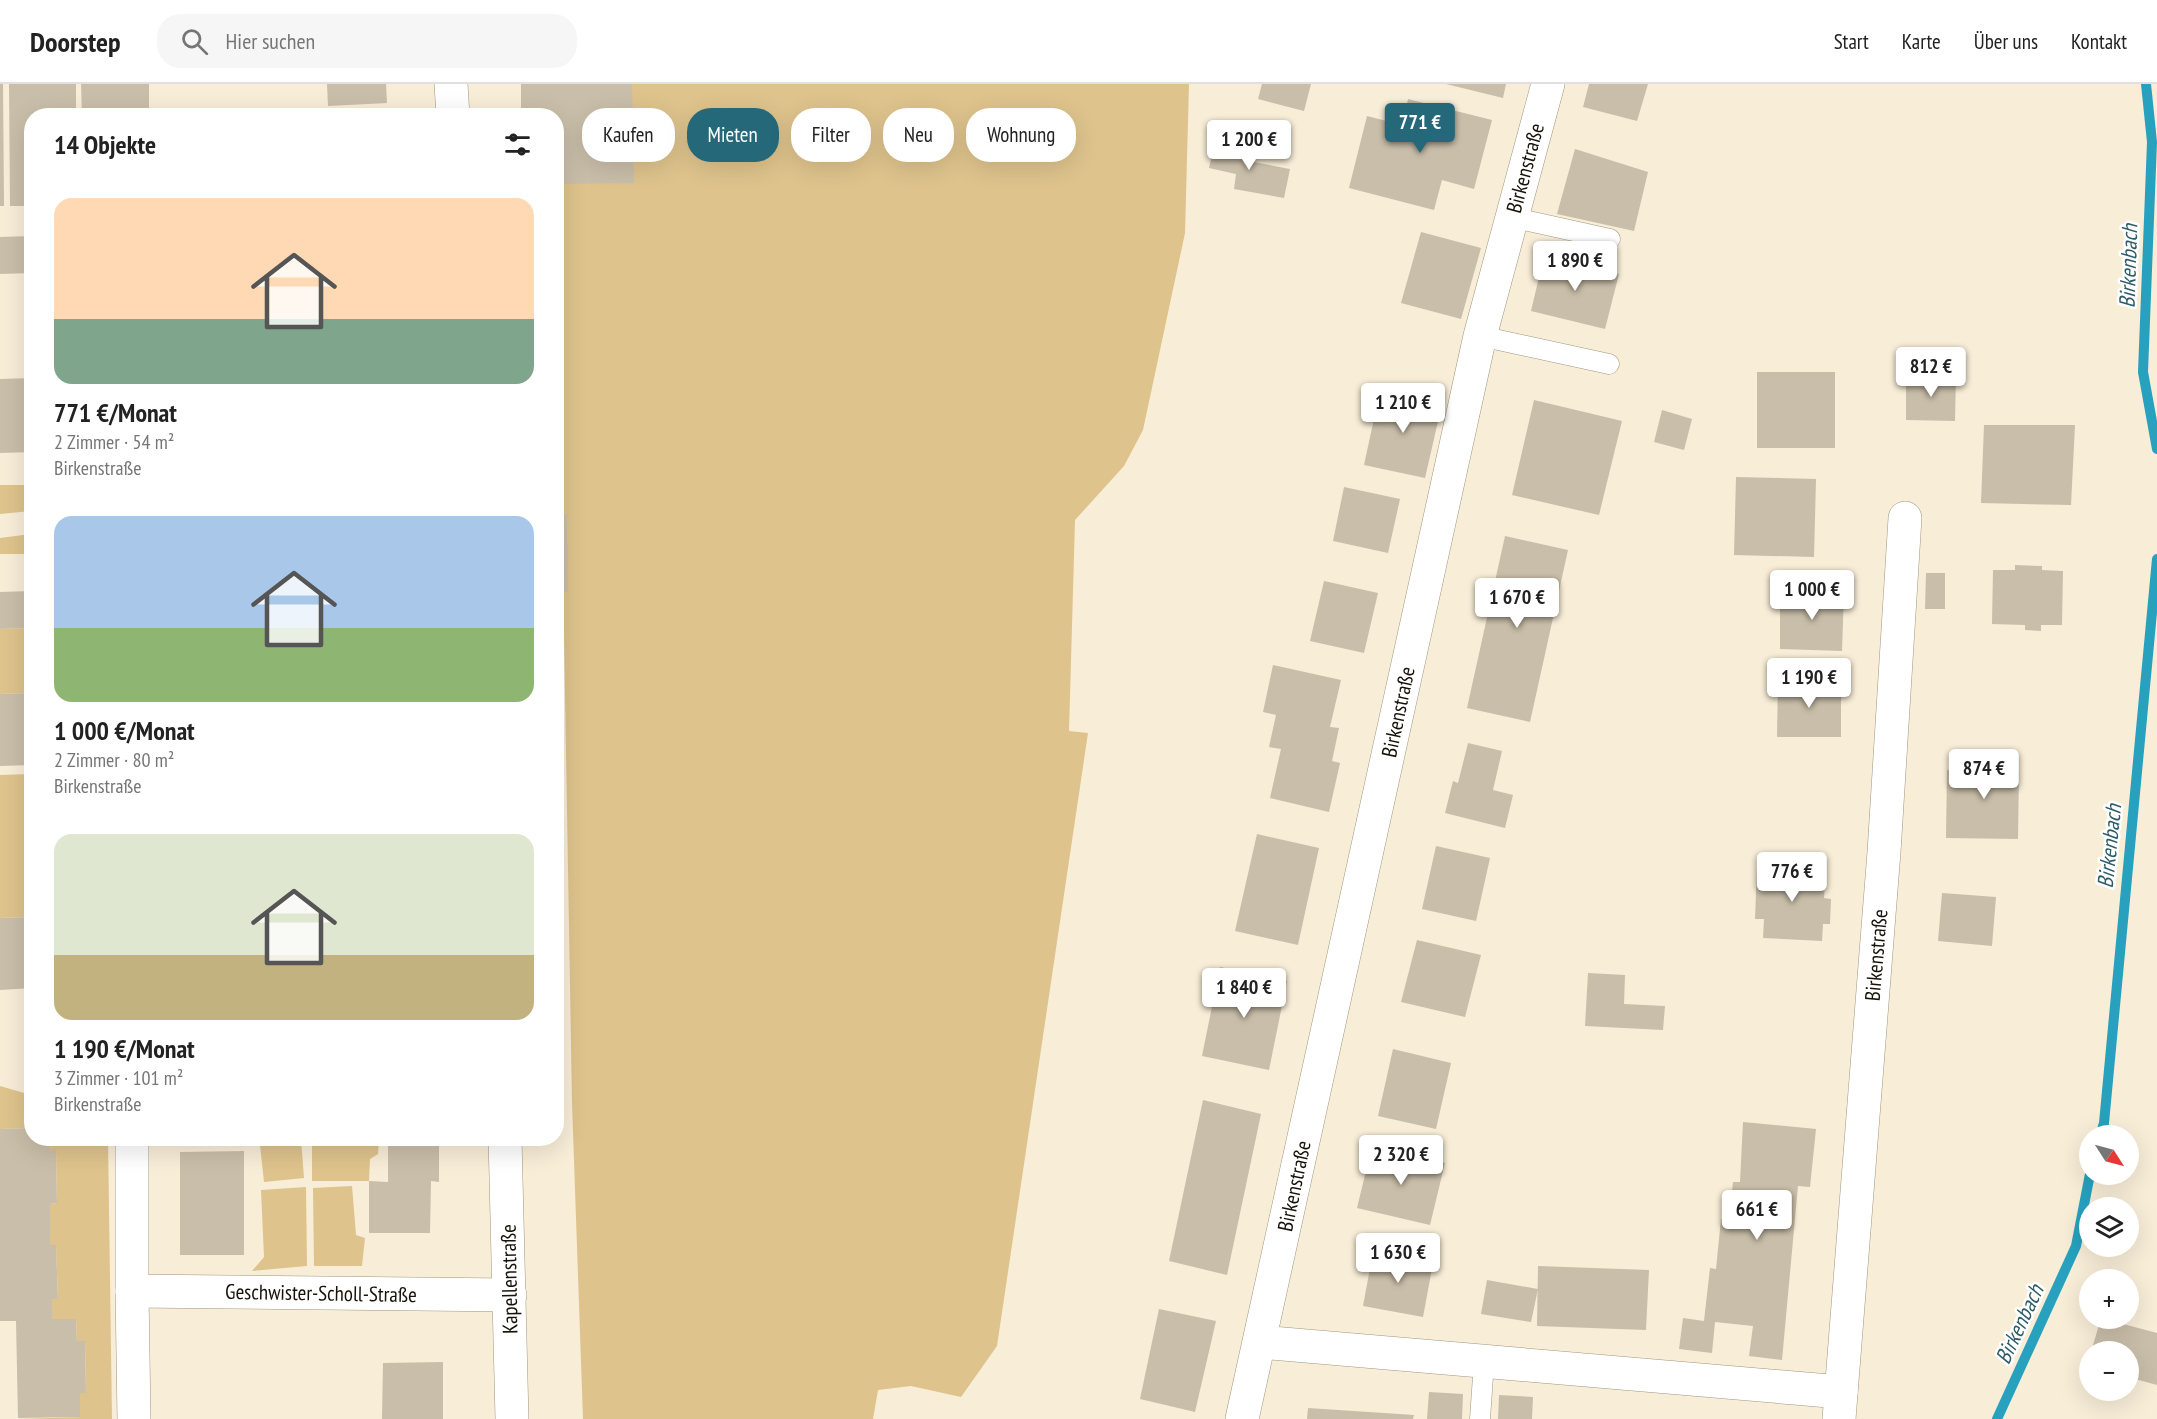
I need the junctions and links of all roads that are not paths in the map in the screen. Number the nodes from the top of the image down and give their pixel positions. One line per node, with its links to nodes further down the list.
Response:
1 (451, 84): 3 (street)
2 (1548, 84): 4 (street, Birkenstraße)
3 (452, 108)
4 (1511, 217): 5 (lane); 6 (street, Birkenstraße)
5 (1610, 239)
6 (1480, 336): 7 (lane); 13 (street, Birkenstraße)
7 (1609, 364)
8 (1905, 518): 15 (street, Birkenstraße)
9 (132, 1146): 11 (street)
10 (505, 1146): 12 (street, Kapellenstraße)
11 (132, 1292): 12 (street, Geschwister-Scholl-Straße); 16 (street)
12 (510, 1295): 17 (street, Kapellenstraße)
13 (1260, 1342): 14 (street, Birkenstraße); 18 (street, Birkenstraße)
14 (1484, 1362): 15 (street, Birkenstraße); 19 (lane)
15 (1840, 1406)
16 (134, 1419)
17 (512, 1419)
18 (1242, 1419)
19 (1480, 1419)

